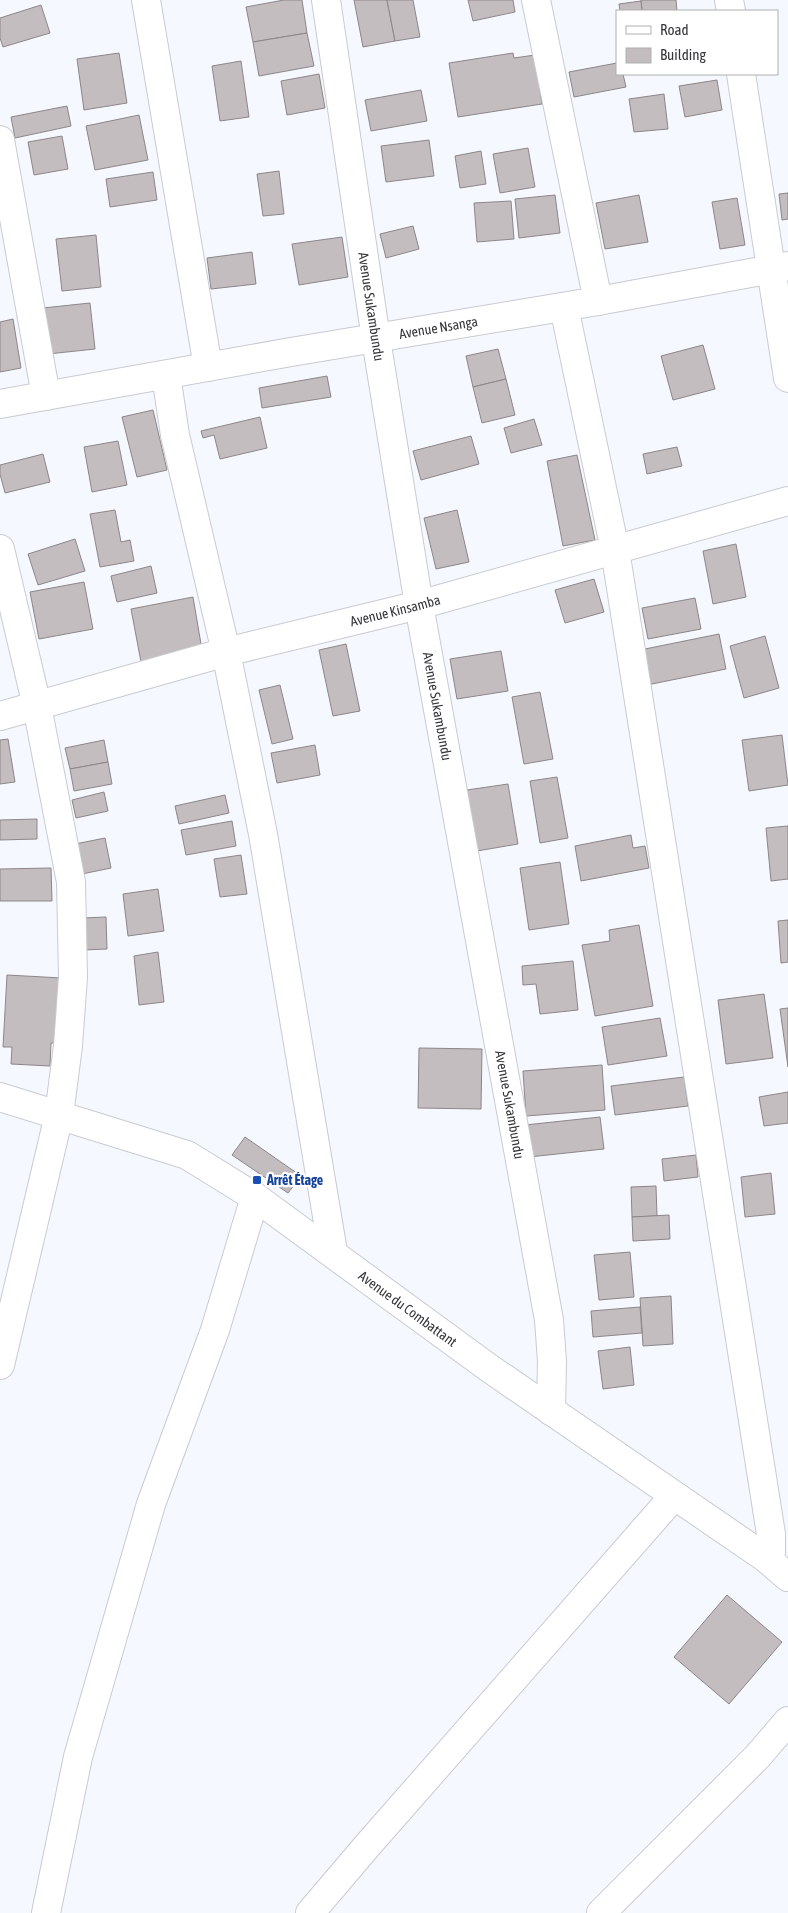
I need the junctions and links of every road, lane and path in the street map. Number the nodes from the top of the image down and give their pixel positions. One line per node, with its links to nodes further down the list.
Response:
1 (146, 0): 10 (street)
2 (326, 0): 9 (street, Avenue Sukambundu)
3 (536, 0): 7 (street)
4 (741, 75): 6 (street)
5 (0, 140): 13 (street)
6 (780, 267): 7 (street, Avenue Nsanga); 12 (street)
7 (598, 301): 8 (street, Avenue Nsanga)
8 (564, 307): 9 (street, Avenue Nsanga); 17 (street)
9 (376, 339): 10 (street, Avenue Nsanga); 18 (street, Avenue Sukambundu)
10 (208, 368): 11 (street, Avenue Nsanga)
11 (166, 374): 13 (street, Avenue Nsanga); 19 (street)
12 (788, 378)
13 (46, 396): 14 (street, Avenue Nsanga)
14 (0, 404)
15 (788, 501): 17 (street, Avenue Kinsamba)
16 (0, 548): 20 (street)
17 (614, 550): 18 (street, Avenue Kinsamba); 29 (street)
18 (419, 605): 19 (street, Avenue Kinsamba); 27 (street, Avenue Sukambundu)
19 (226, 652): 20 (street, Avenue Kinsamba); 25 (street)
20 (37, 706): 21 (street, Avenue Kinsamba); 23 (street)
21 (0, 716)
22 (0, 1097): 23 (street, Avenue du Combattant)
23 (59, 1115): 24 (street, Avenue du Combattant); 26 (street)
24 (255, 1197): 25 (street, Avenue du Combattant); 32 (street)
25 (333, 1252): 27 (street, Avenue du Combattant)
26 (0, 1365)
27 (551, 1411): 28 (street, Avenue du Combattant)
28 (674, 1496): 29 (street, Avenue du Combattant); 33 (street)
29 (767, 1559): 30 (street, Avenue du Combattant)
30 (788, 1578)
31 (788, 1721): 34 (street)
32 (46, 1913)
33 (310, 1913)
34 (601, 1913)

